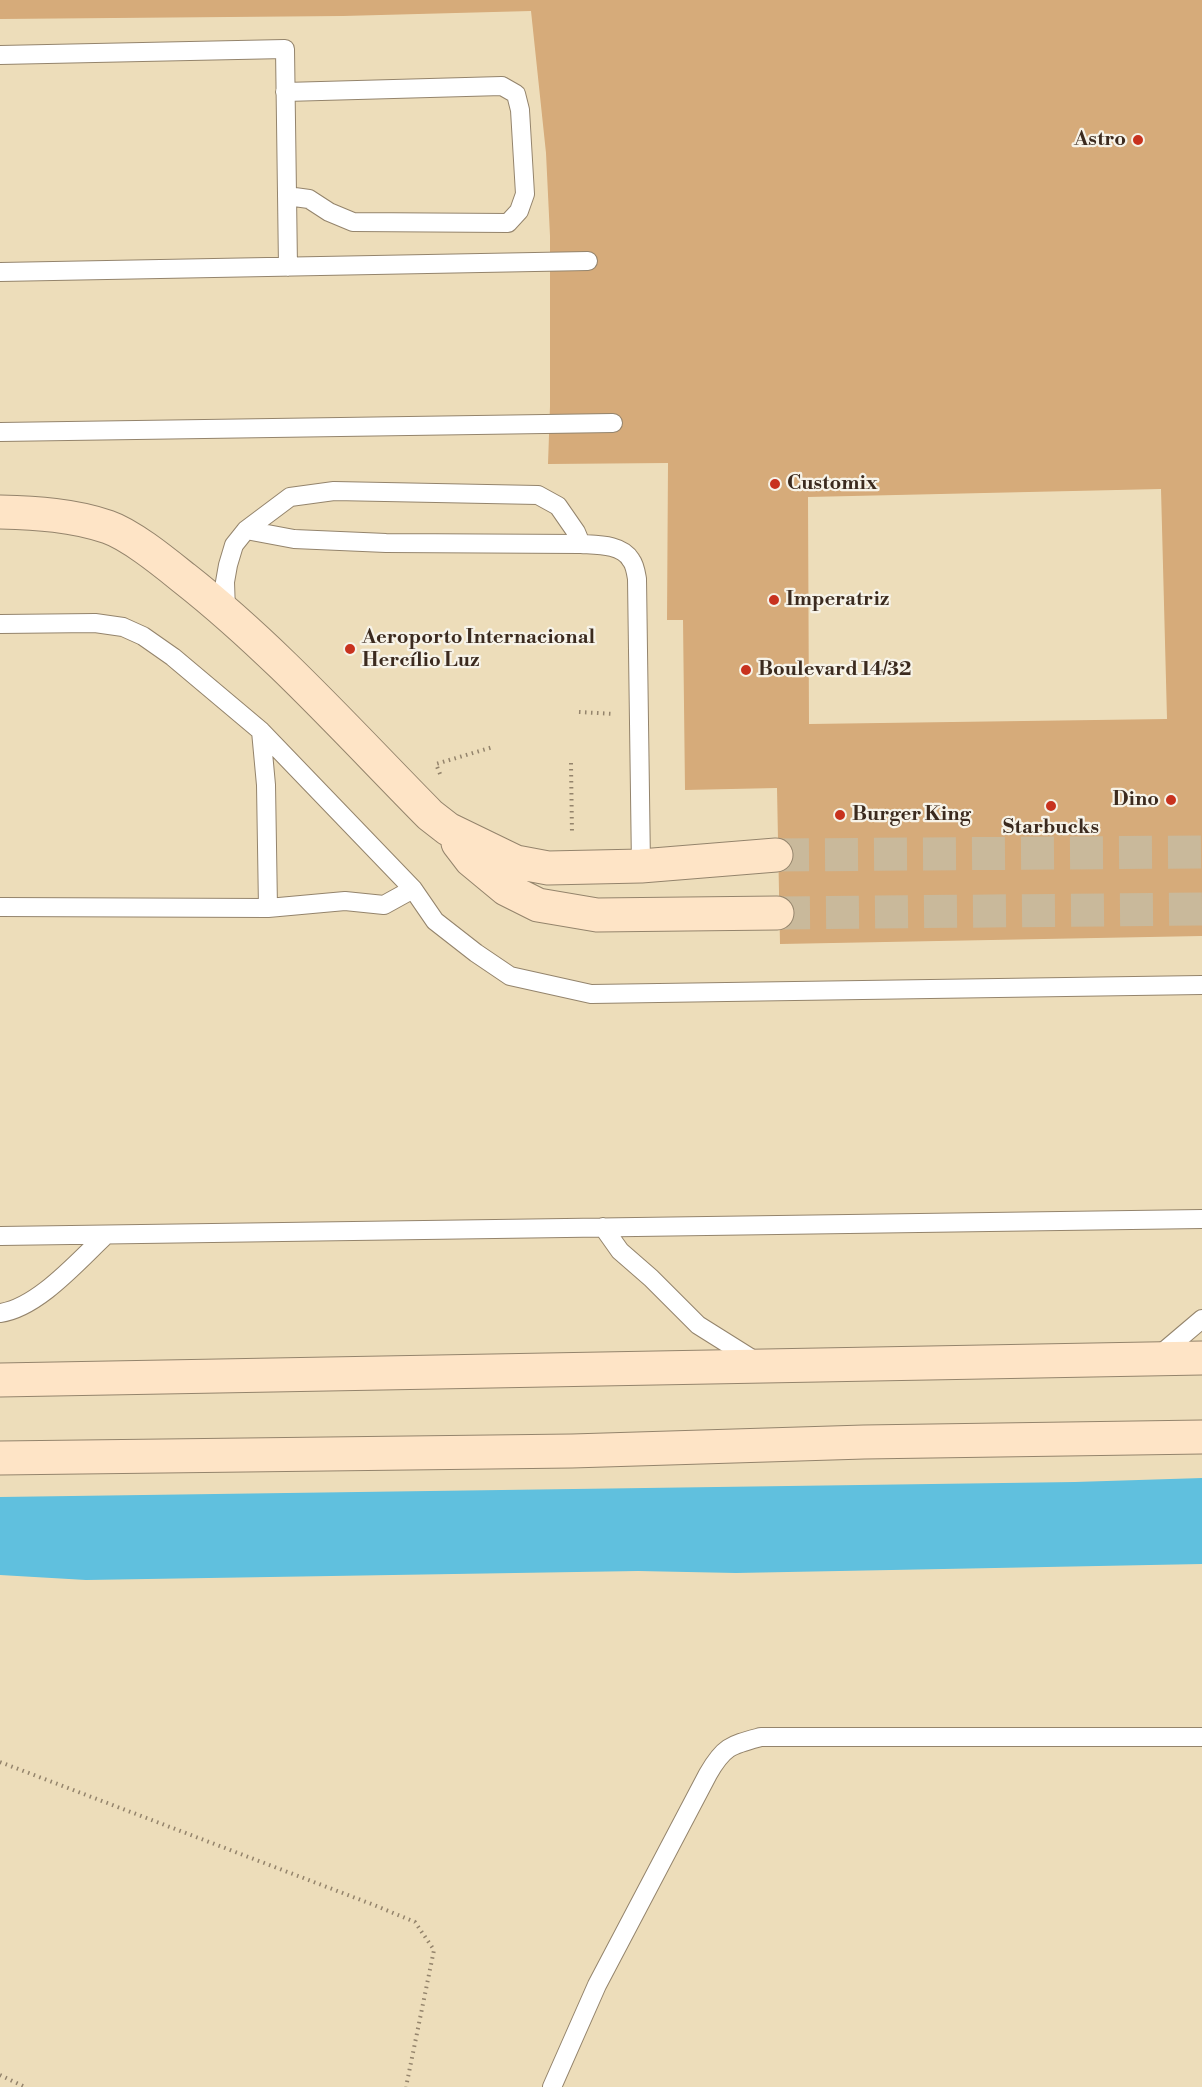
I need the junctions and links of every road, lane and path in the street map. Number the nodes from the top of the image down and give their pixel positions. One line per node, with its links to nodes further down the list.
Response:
1 (6, 55): 2 (lane)
2 (285, 92): 3 (lane); 3 (lane)
3 (287, 195): 5 (lane)
4 (588, 261): 5 (lane)
5 (288, 267): 6 (lane)
6 (0, 272)
7 (613, 423): 8 (lane)
8 (0, 432)
9 (0, 512): 12 (main road)
10 (246, 530): 11 (lane); 11 (lane); 12 (lane)
11 (581, 544): 15 (lane)
12 (226, 611): 18 (main road)
13 (0, 624): 16 (lane)
14 (579, 712): 15 (path)
15 (638, 715): 20 (lane)
16 (261, 731): 22 (lane); 24 (lane)
17 (571, 763): 21 (path)
18 (448, 829): 21 (main road); 25 (main road)
19 (776, 855): 20 (main road)
20 (641, 866): 21 (main road)
21 (572, 867)
22 (413, 889): 24 (lane); 26 (lane)
23 (0, 907): 24 (lane)
24 (268, 908)
25 (777, 913)
26 (1202, 985)
27 (1202, 1218): 28 (lane)
28 (603, 1227): 29 (lane); 35 (lane)
29 (106, 1235): 30 (lane); 31 (lane)
30 (0, 1236)
31 (0, 1313)
32 (1202, 1319): 33 (lane)
33 (1155, 1358): 34 (main road); 35 (main road)
34 (1202, 1358)
35 (761, 1365): 36 (main road)
36 (0, 1380)
37 (1202, 1437): 38 (main road)
38 (0, 1458)
39 (1202, 1737): 44 (lane)
40 (0, 1762): 43 (path)
41 (0, 2075): 42 (path)
42 (25, 2087)
43 (406, 2087)
44 (552, 2087)

